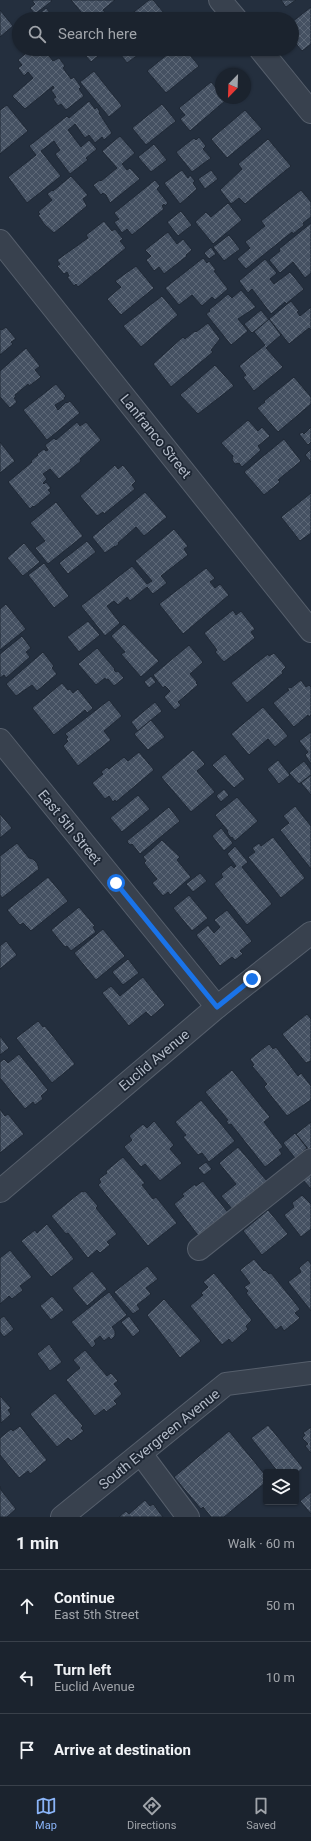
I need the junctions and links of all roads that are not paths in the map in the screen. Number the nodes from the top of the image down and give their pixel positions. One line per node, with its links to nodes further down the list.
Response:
1 (220, 0): 2 (street)
2 (230, 12)
3 (266, 56): 4 (street)
4 (311, 112)
5 (1, 244): 6 (street, Lanfranco Street)
6 (311, 631)
7 (0, 740): 9 (street, East 5th Street)
8 (311, 933): 9 (street, Euclid Avenue)
9 (217, 1007): 11 (street, Euclid Avenue)
10 (311, 1160): 12 (street)
11 (0, 1191)
12 (199, 1249)
13 (311, 1373): 14 (street, South Evergreen Avenue)
14 (141, 1454): 15 (street, South Evergreen Avenue); 16 (street)
15 (62, 1517)
16 (188, 1517)

